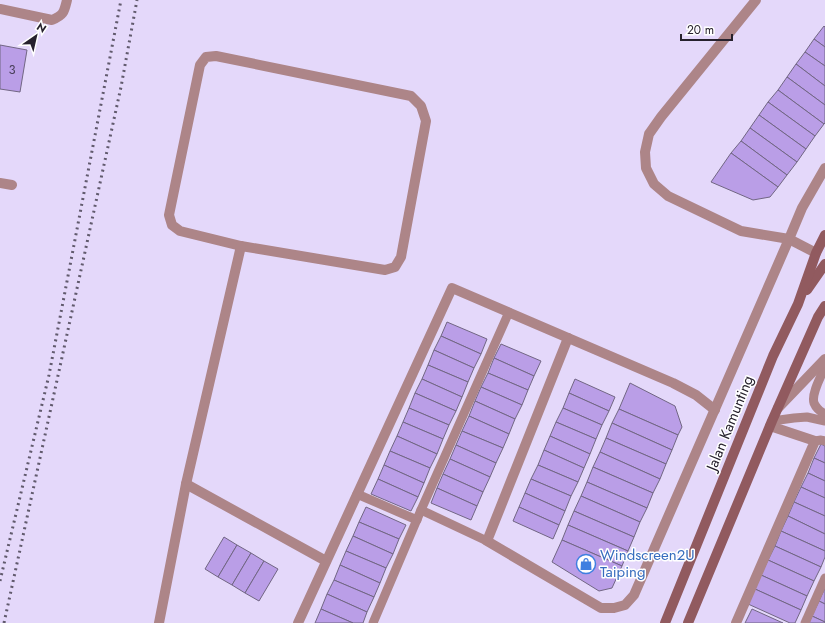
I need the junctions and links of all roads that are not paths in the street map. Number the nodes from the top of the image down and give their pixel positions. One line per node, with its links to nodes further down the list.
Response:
1 (66, 0): 3 (street)
2 (756, 0): 8 (street)
3 (0, 9)
4 (825, 168): 8 (street)
5 (0, 183): 6 (street)
6 (12, 185)
7 (825, 235): 10 (main road, Jalan Kamunting)
8 (789, 239): 10 (street); 18 (street)
9 (241, 246): 9 (street); 24 (street)
10 (816, 253): 12 (main road, Jalan Kamunting)
11 (825, 264): 12 (main road)
12 (798, 304): 34 (main road, Jalan Kamunting)
13 (825, 306): 19 (main road)
14 (509, 312): 15 (street); 25 (street); 26 (lane)
15 (568, 338): 18 (street); 28 (street)
16 (825, 359): 19 (street)
17 (825, 367): 20 (lane)
18 (714, 410): 28 (street)
19 (776, 411): 22 (main road)
20 (825, 414)
21 (825, 421): 22 (lane)
22 (771, 423): 23 (street); 35 (main road)
23 (820, 441): 36 (street)
24 (186, 484): 29 (street); 31 (street)
25 (357, 494): 27 (lane); 29 (street)
26 (421, 510): 27 (lane); 28 (lane)
27 (417, 520): 33 (lane)
28 (488, 541)
29 (326, 561): 32 (street)
30 (825, 578): 37 (lane)
31 (159, 623)
32 (298, 623)
33 (373, 623)
34 (664, 623)
35 (688, 623)
36 (736, 623)
37 (805, 623)

